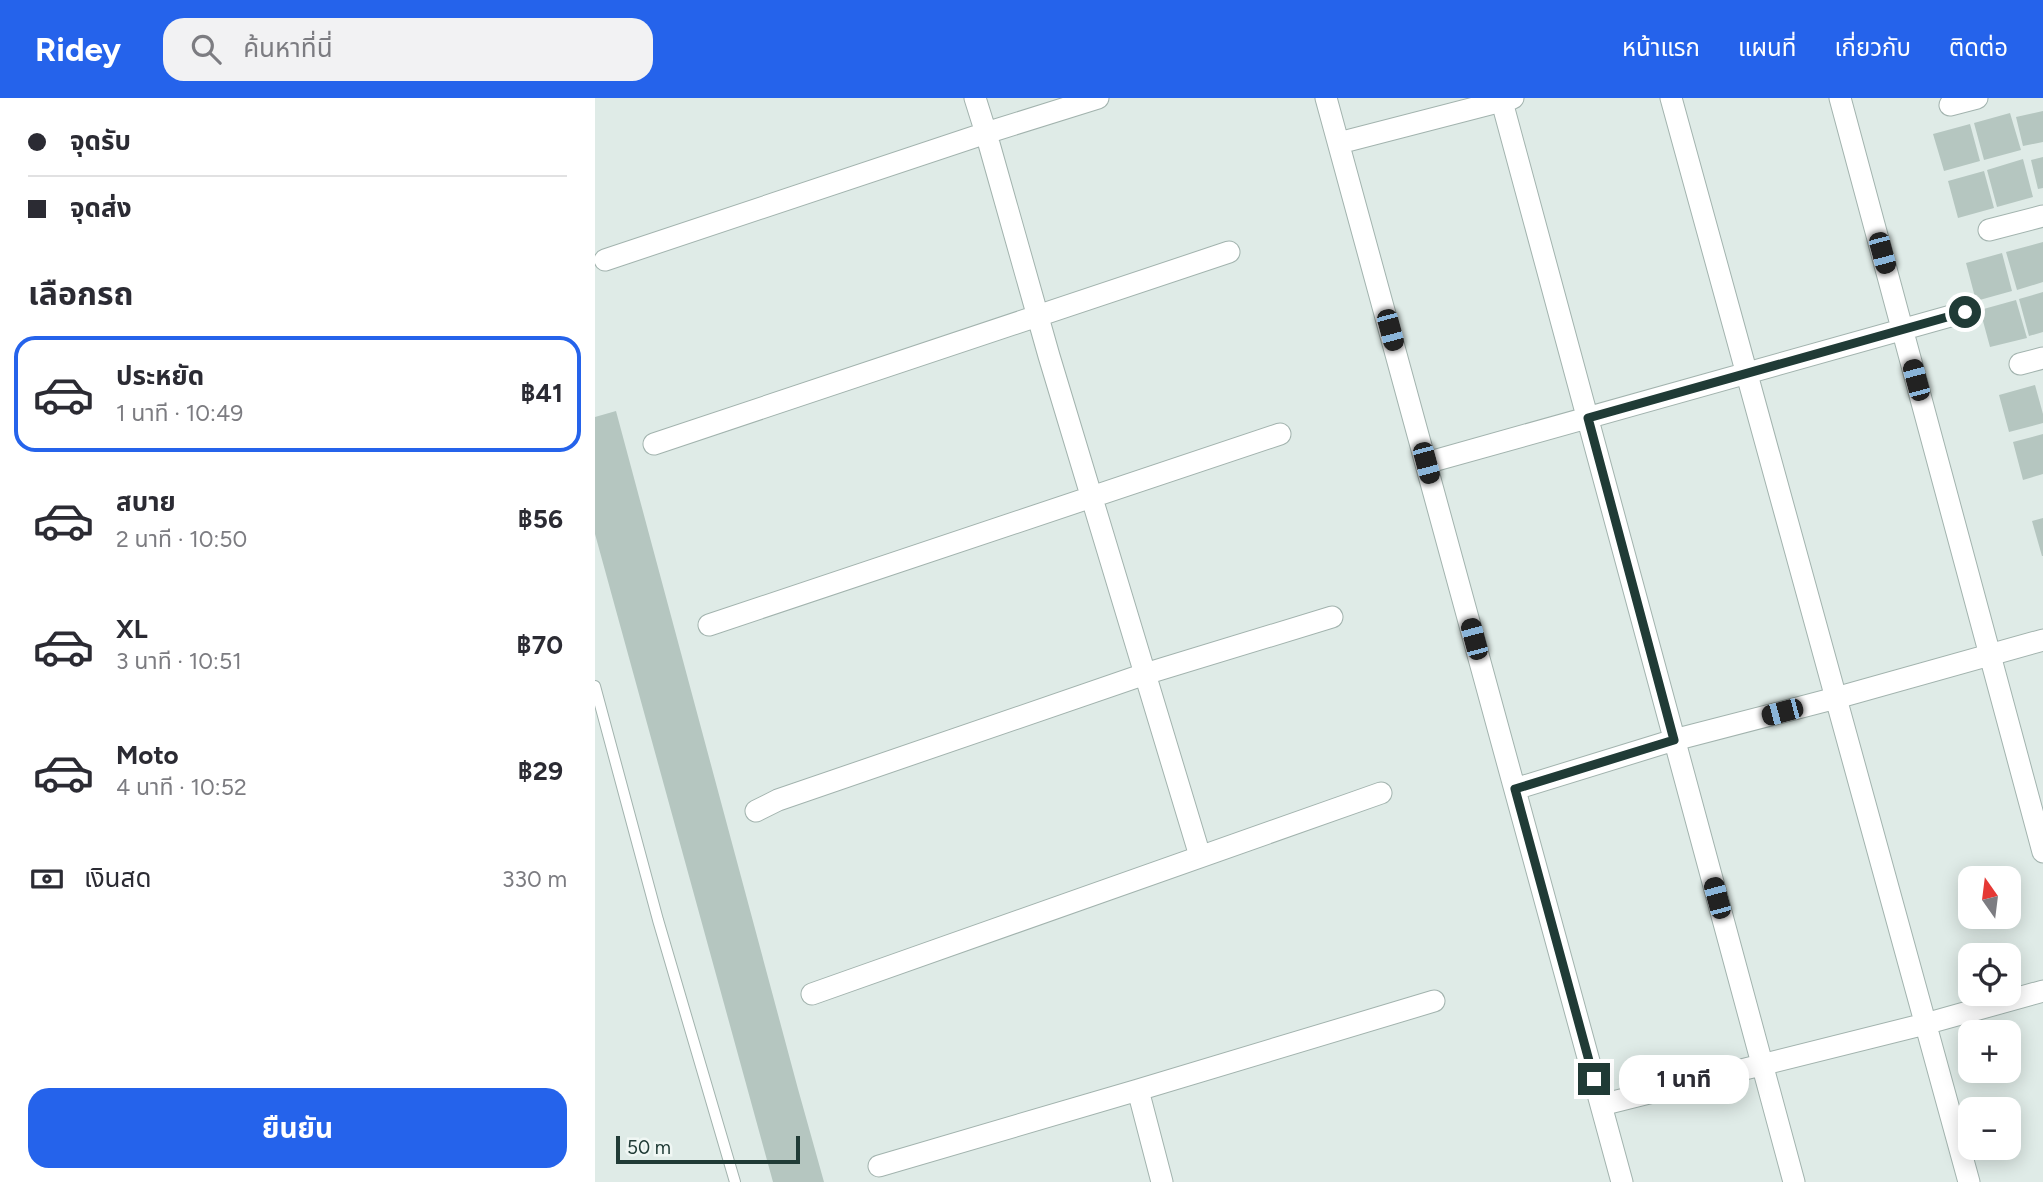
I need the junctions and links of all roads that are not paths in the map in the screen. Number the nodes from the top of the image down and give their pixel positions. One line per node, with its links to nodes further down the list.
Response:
1 (975, 98): 9 (street)
2 (1098, 98): 9 (street)
3 (1326, 98): 10 (street)
4 (1671, 98): 20 (street)
5 (1840, 98): 17 (street)
6 (1977, 98): 8 (street)
7 (1505, 99): 10 (street); 21 (street)
8 (1950, 106)
9 (986, 133): 14 (street); 16 (street)
10 (1339, 143): 24 (street)
11 (2043, 216): 12 (street)
12 (1989, 230)
13 (1229, 252): 16 (street)
14 (605, 260)
15 (1965, 312): 17 (street)
16 (1038, 316): 23 (street); 25 (street)
17 (1902, 330): 20 (street); 29 (street)
18 (2043, 358): 19 (street)
19 (2020, 364)
20 (1747, 374): 21 (street); 32 (street)
21 (1588, 418): 24 (street); 33 (street)
22 (1280, 434): 25 (street)
23 (654, 444)
24 (1426, 463): 34 (street)
25 (1091, 496): 27 (street); 30 (street)
26 (1332, 617): 30 (street)
27 (709, 625)
28 (2043, 640): 29 (street)
29 (1990, 654): 32 (street); 37 (street)
30 (1145, 674): 36 (street); 38 (street)
31 (595, 686): 47 (lane)
32 (1836, 698): 33 (street); 42 (street)
33 (1674, 740): 34 (street); 43 (street)
34 (1515, 789): 45 (street)
35 (1381, 793): 38 (street)
36 (756, 811)
37 (2043, 852)
38 (1200, 856): 40 (street)
39 (2043, 991): 42 (street)
40 (812, 994)
41 (1434, 1001): 44 (street)
42 (1926, 1024): 43 (street); 51 (street)
43 (1762, 1065): 45 (street); 50 (street)
44 (1137, 1090): 46 (street); 48 (street)
45 (1601, 1105): 49 (street)
46 (879, 1166)
47 (734, 1182)
48 (1162, 1182)
49 (1622, 1182)
50 (1794, 1182)
51 (1969, 1182)

